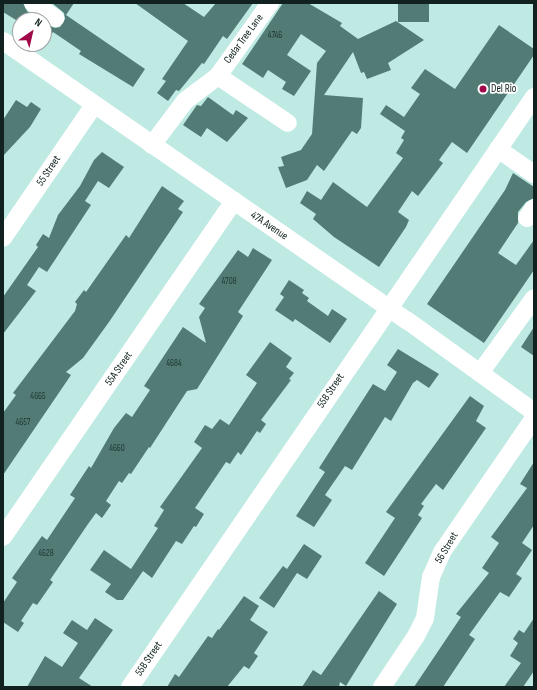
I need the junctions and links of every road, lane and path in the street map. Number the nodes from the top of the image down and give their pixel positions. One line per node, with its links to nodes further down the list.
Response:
1 (33, 3): 3 (street)
2 (270, 3): 5 (street, Cedar Tree Lane)
3 (55, 18)
4 (3, 41): 7 (street, 47A Avenue)
5 (218, 76): 8 (street, Cedar Tree Lane); 9 (street, Cedar Tree Lane)
6 (534, 97): 10 (street, 55B Street)
7 (94, 104): 9 (street, 47A Avenue); 13 (street, 55 Street)
8 (288, 123)
9 (152, 144): 12 (street, 47A Avenue)
10 (498, 149): 11 (street); 15 (street, 55B Street)
11 (534, 174)
12 (234, 202): 15 (street, 47A Avenue); 19 (street, 55A Street)
13 (3, 238)
14 (534, 298): 16 (street)
15 (388, 308): 16 (street, 47A Avenue); 20 (street, 55B Street)
16 (480, 373): 17 (street, 47A Avenue)
17 (534, 412)
18 (534, 418): 21 (street, 56 Street)
19 (3, 537)
20 (130, 687)
21 (382, 687)

